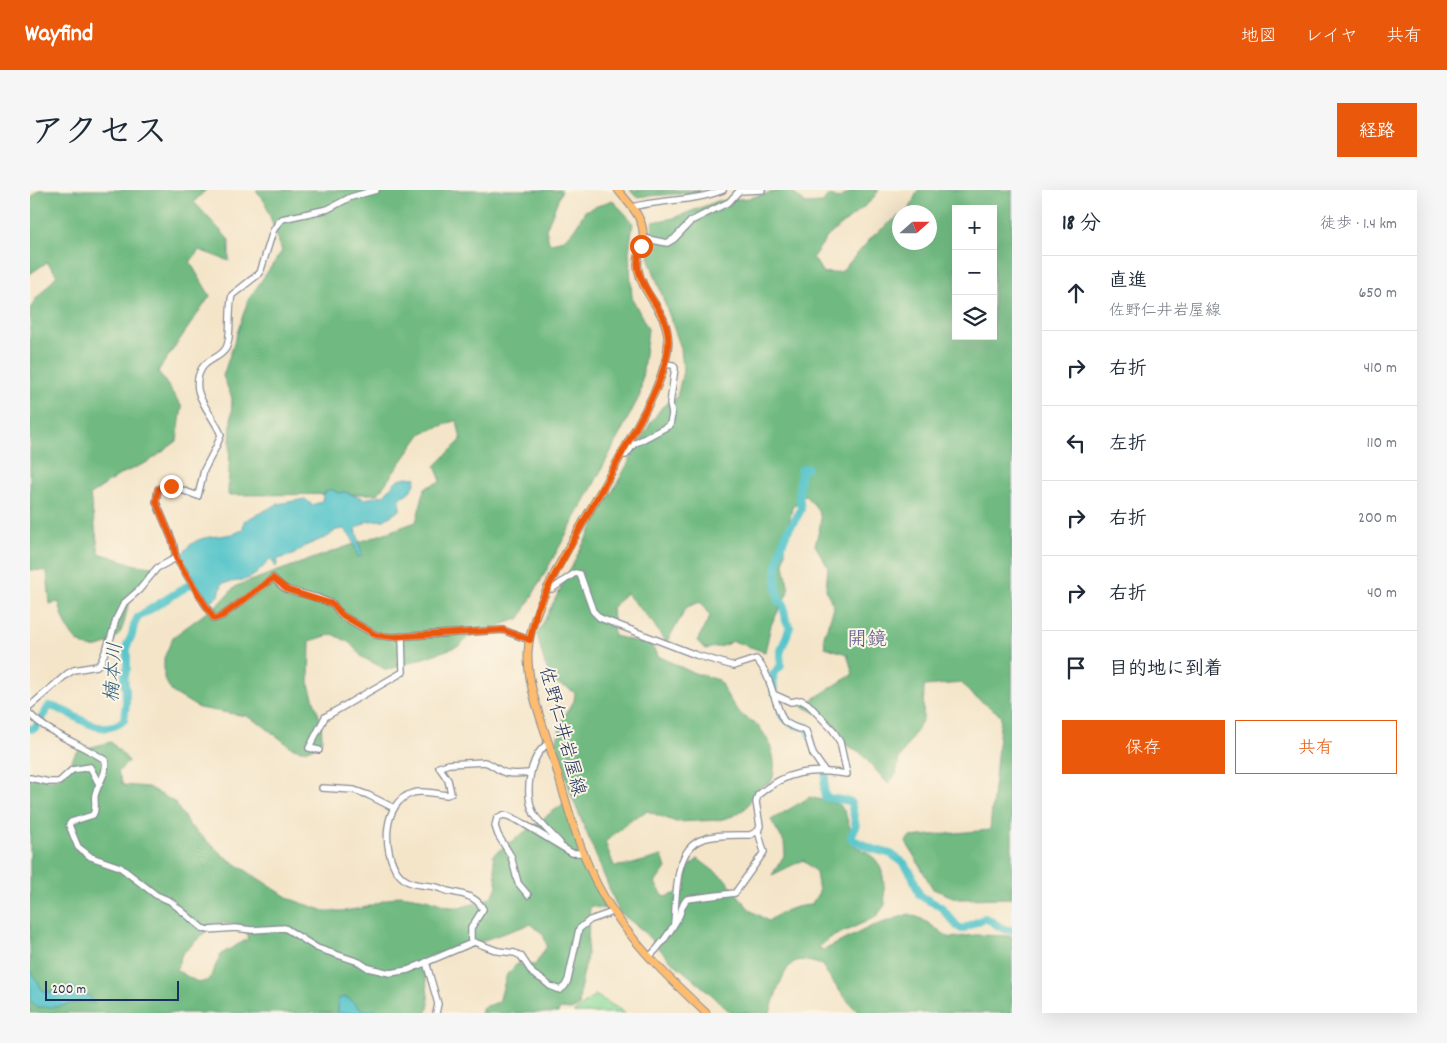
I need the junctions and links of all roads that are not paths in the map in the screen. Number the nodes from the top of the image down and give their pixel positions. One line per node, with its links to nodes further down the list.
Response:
1 (376, 190): 9 (street)
2 (618, 190): 5 (main road, 佐野仁井岩屋線)
3 (723, 190): 5 (street)
4 (762, 190): 6 (street)
5 (632, 207): 6 (main road, 佐野仁井岩屋線)
6 (643, 238): 7 (main road, 佐野仁井岩屋線)
7 (665, 364): 8 (main road, 佐野仁井岩屋線); 8 (street)
8 (622, 454): 10 (main road, 佐野仁井岩屋線)
9 (176, 558): 11 (street); 14 (street)
10 (548, 588): 12 (main road, 佐野仁井岩屋線); 13 (street)
11 (402, 636): 12 (street); 17 (street)
12 (530, 640): 16 (main road, 佐野仁井岩屋線)
13 (775, 695): 18 (street); 18 (street)
14 (30, 706)
15 (30, 714): 21 (street)
16 (549, 743): 19 (street); 26 (main road, 佐野仁井岩屋線)
17 (319, 750)
18 (825, 770): 24 (street)
19 (530, 773): 23 (street); 25 (street)
20 (30, 778): 21 (street)
21 (99, 784): 32 (street)
22 (322, 788): 23 (street)
23 (394, 808): 30 (street)
24 (758, 831): 29 (street); 29 (street)
25 (563, 846): 26 (street); 27 (street)
26 (584, 853): 28 (main road, 佐野仁井岩屋線)
27 (528, 895)
28 (613, 912): 30 (street); 31 (main road, 佐野仁井岩屋線)
29 (674, 923): 31 (street)
30 (471, 943): 32 (street)
31 (649, 957): 34 (main road, 佐野仁井岩屋線)
32 (426, 962): 33 (street)
33 (436, 1013)
34 (706, 1013)

